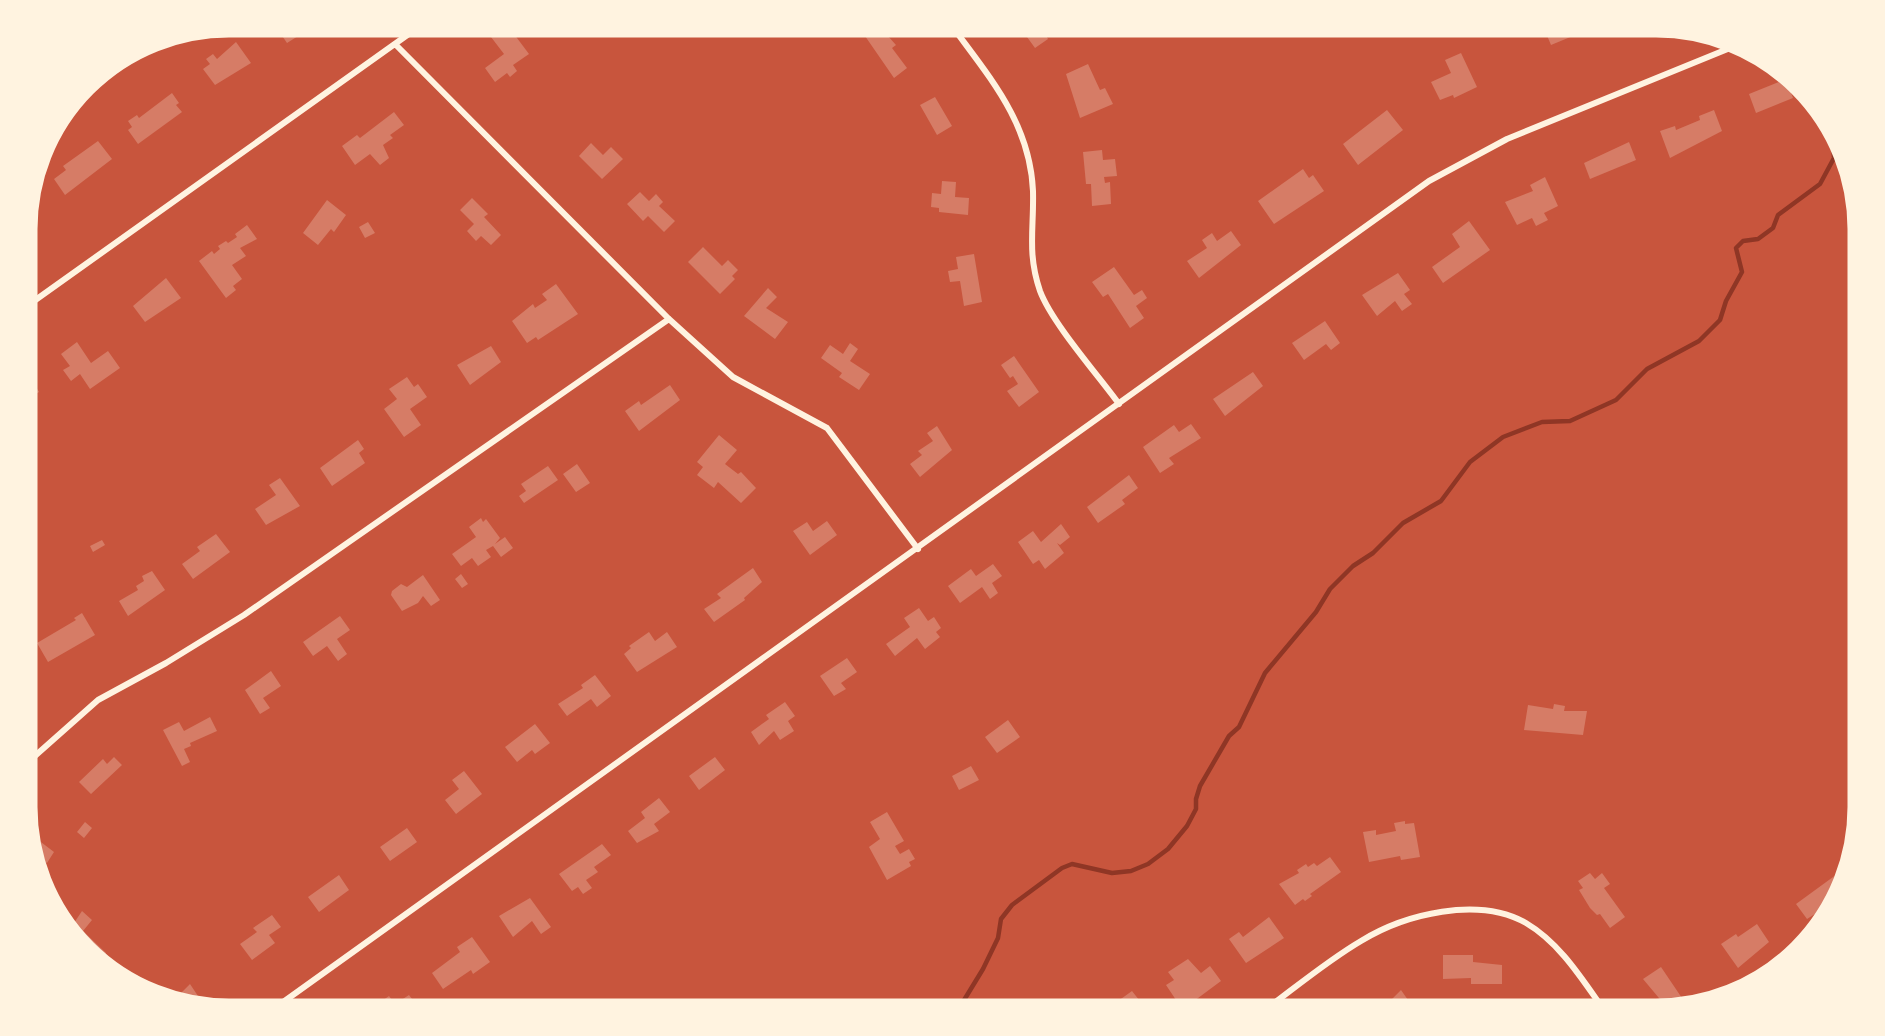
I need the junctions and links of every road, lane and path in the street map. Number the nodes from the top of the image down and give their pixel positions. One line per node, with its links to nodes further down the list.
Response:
1 (406, 36): 3 (street)
2 (959, 36): 7 (street)
3 (395, 44): 5 (street); 6 (street)
4 (1726, 50): 7 (street)
5 (36, 300)
6 (669, 319): 8 (street); 9 (street)
7 (1119, 404): 8 (street)
8 (918, 549): 10 (street)
9 (36, 755)
10 (287, 1000)
11 (1279, 1000): 12 (street)
12 (1597, 1000)

